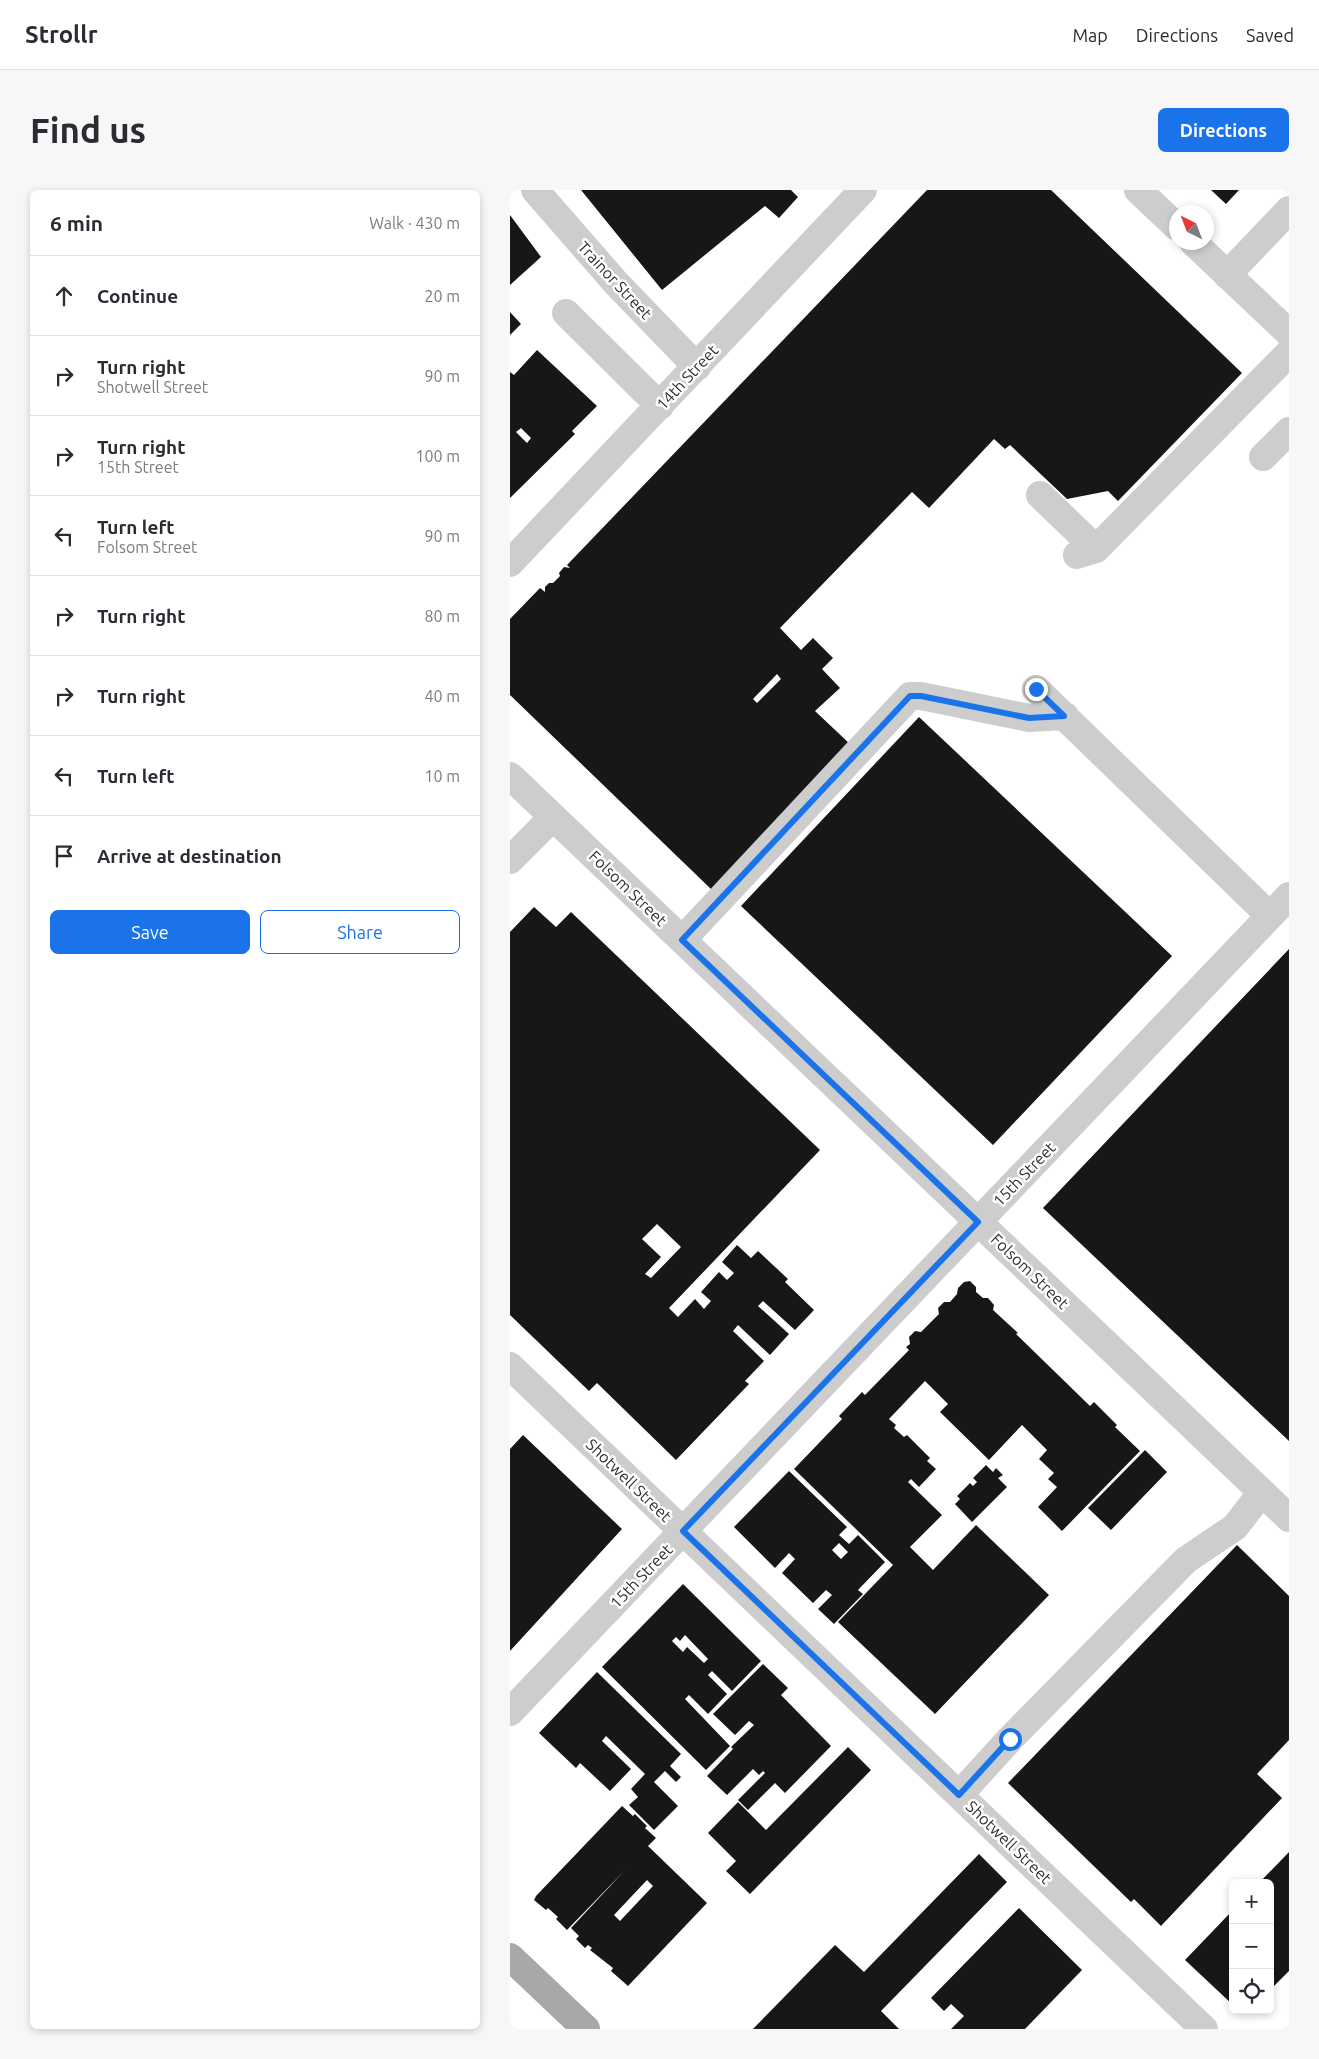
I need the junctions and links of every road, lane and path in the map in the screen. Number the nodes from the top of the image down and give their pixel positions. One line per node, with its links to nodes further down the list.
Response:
1 (535, 190): 11 (street, Trainor Street)
2 (863, 190): 11 (street, 14th Street)
3 (1138, 190): 5 (street)
4 (1289, 210): 7 (street)
5 (1169, 219)
6 (1201, 250): 7 (street)
7 (1227, 275): 9 (street)
8 (566, 313): 12 (street)
9 (1289, 333)
10 (1289, 353): 15 (street)
11 (697, 367): 12 (street, 14th Street)
12 (660, 406): 16 (street, 14th Street)
13 (1289, 431): 14 (street)
14 (1263, 456)
15 (1040, 495)
16 (510, 563)
17 (1036, 689): 18 (street)
18 (1064, 716): 23 (street); 24 (street)
19 (510, 776): 20 (street, Folsom Street)
20 (553, 817): 21 (street); 24 (street, Folsom Street)
21 (510, 860)
22 (1289, 896): 23 (street, 15th Street)
23 (1270, 916): 25 (street, 15th Street)
24 (682, 940): 25 (street, Folsom Street)
25 (978, 1222): 27 (street, Folsom Street); 29 (street, 15th Street)
26 (510, 1366): 29 (street, Shotwell Street)
27 (1262, 1492): 28 (street, Folsom Street); 31 (street)
28 (1289, 1518)
29 (683, 1531): 30 (street, 15th Street); 31 (street, Shotwell Street)
30 (510, 1712)
31 (959, 1795): 34 (street, Shotwell Street)
32 (510, 1957): 33 (main road)
33 (586, 2029)
34 (1204, 2029)

